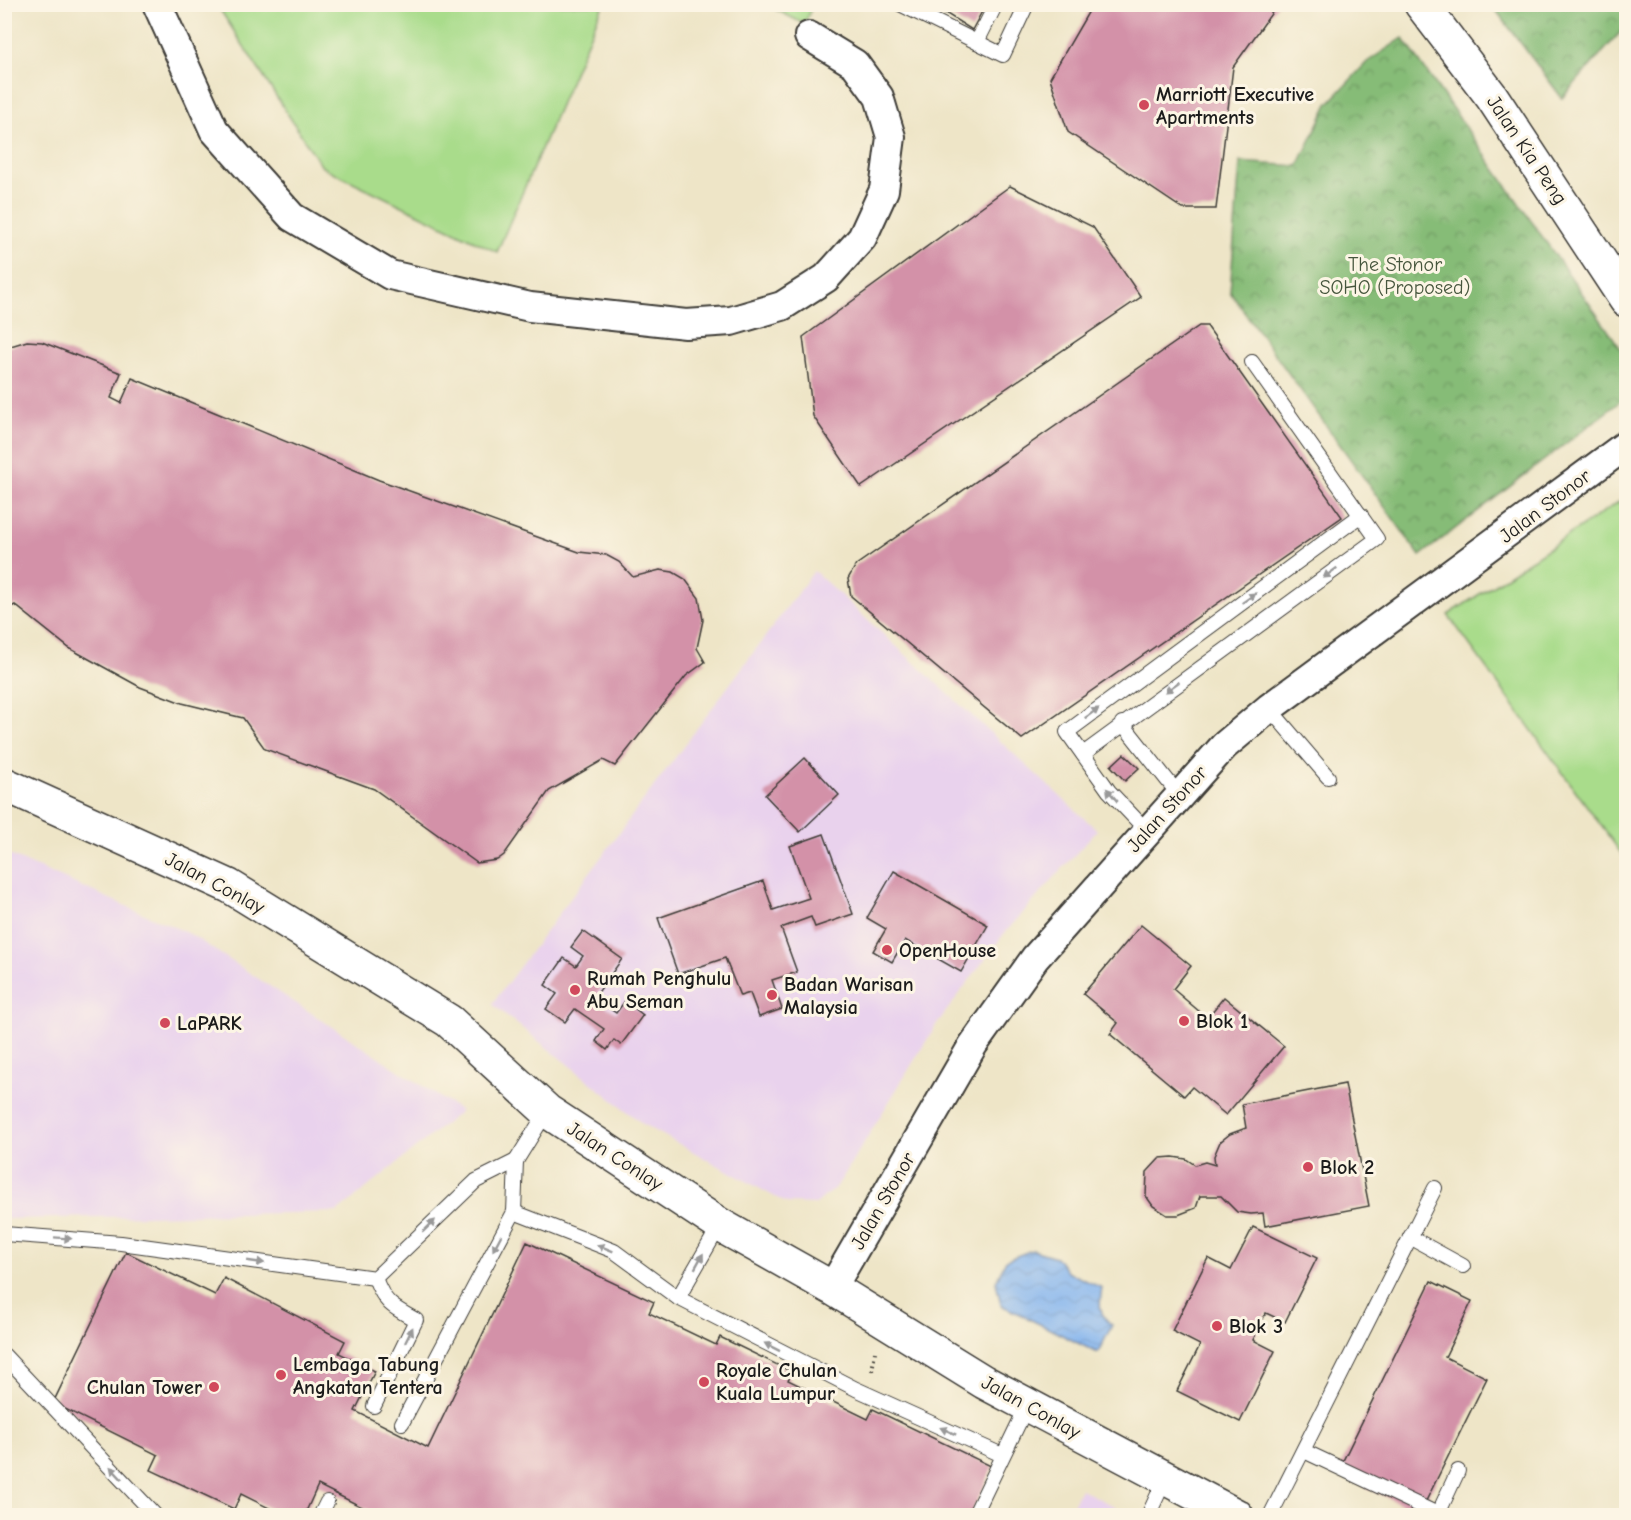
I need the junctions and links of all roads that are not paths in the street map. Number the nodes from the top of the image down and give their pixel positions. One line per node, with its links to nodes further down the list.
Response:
1 (157, 4): 6 (street)
2 (900, 4): 7 (lane)
3 (996, 4): 7 (lane)
4 (1027, 4): 7 (lane)
5 (1421, 4): 8 (street, Jalan Kia Peng)
6 (809, 36)
7 (977, 42)
8 (1623, 290)
9 (1252, 362): 11 (lane)
10 (1626, 445): 12 (street, Jalan Stonor)
11 (1361, 515): 13 (lane, one-way to 13); 14 (lane, one-way to 11)
12 (1269, 708): 15 (lane); 17 (street, Jalan Stonor)
13 (1122, 723): 14 (lane); 17 (lane)
14 (1083, 754): 18 (lane, one-way to 14)
15 (1328, 777)
16 (4, 784): 19 (street, Jalan Conlay)
17 (1179, 795): 18 (street, Jalan Stonor)
18 (1147, 831): 28 (street, Jalan Stonor)
19 (547, 1111): 20 (lane); 23 (street, Jalan Conlay)
20 (516, 1161): 22 (lane); 27 (lane, one-way to 20)
21 (1435, 1188): 25 (lane)
22 (514, 1212): 29 (lane, one-way to 22); 33 (lane, one-way to 33)
23 (720, 1225): 28 (street, Jalan Conlay); 29 (lane, one-way to 23)
24 (4, 1234): 27 (lane, one-way to 27)
25 (1410, 1238): 26 (lane); 34 (lane)
26 (1463, 1266)
27 (375, 1278): 31 (lane, one-way to 27)
28 (832, 1288): 32 (street, Jalan Conlay)
29 (678, 1298): 35 (lane, one-way to 29)
30 (4, 1355): 40 (lane, one-way to 30)
31 (374, 1406)
32 (1027, 1406): 35 (lane); 37 (street, Jalan Conlay)
33 (402, 1423)
34 (1304, 1451): 44 (lane); 45 (lane)
35 (1002, 1455): 42 (lane)
36 (1458, 1471): 45 (lane)
37 (1165, 1479): 39 (street, Jalan Conlay); 43 (lane)
38 (327, 1502): 41 (lane)
39 (1219, 1512)
40 (156, 1515)
41 (320, 1515)
42 (974, 1515)
43 (1148, 1515)
44 (1270, 1515)
45 (1440, 1515)

